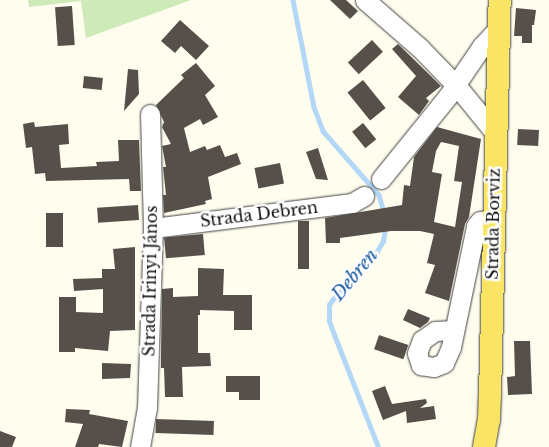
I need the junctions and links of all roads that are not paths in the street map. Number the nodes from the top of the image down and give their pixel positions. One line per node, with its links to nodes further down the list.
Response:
1 (365, 0): 4 (street)
2 (500, 0): 3 (main road, Strada Borviz)
3 (499, 28): 4 (street); 6 (main road, Strada Borviz)
4 (456, 85): 6 (street); 7 (street)
5 (150, 114): 10 (street, Strada Irinyi János)
6 (495, 133): 9 (main road, Strada Borviz)
7 (381, 179)
8 (364, 196): 10 (street, Strada Debren)
9 (493, 220): 11 (street); 13 (main road, Strada Borviz)
10 (152, 228): 12 (street, Strada Irinyi János)
11 (454, 330)
12 (140, 447)
13 (484, 447)

